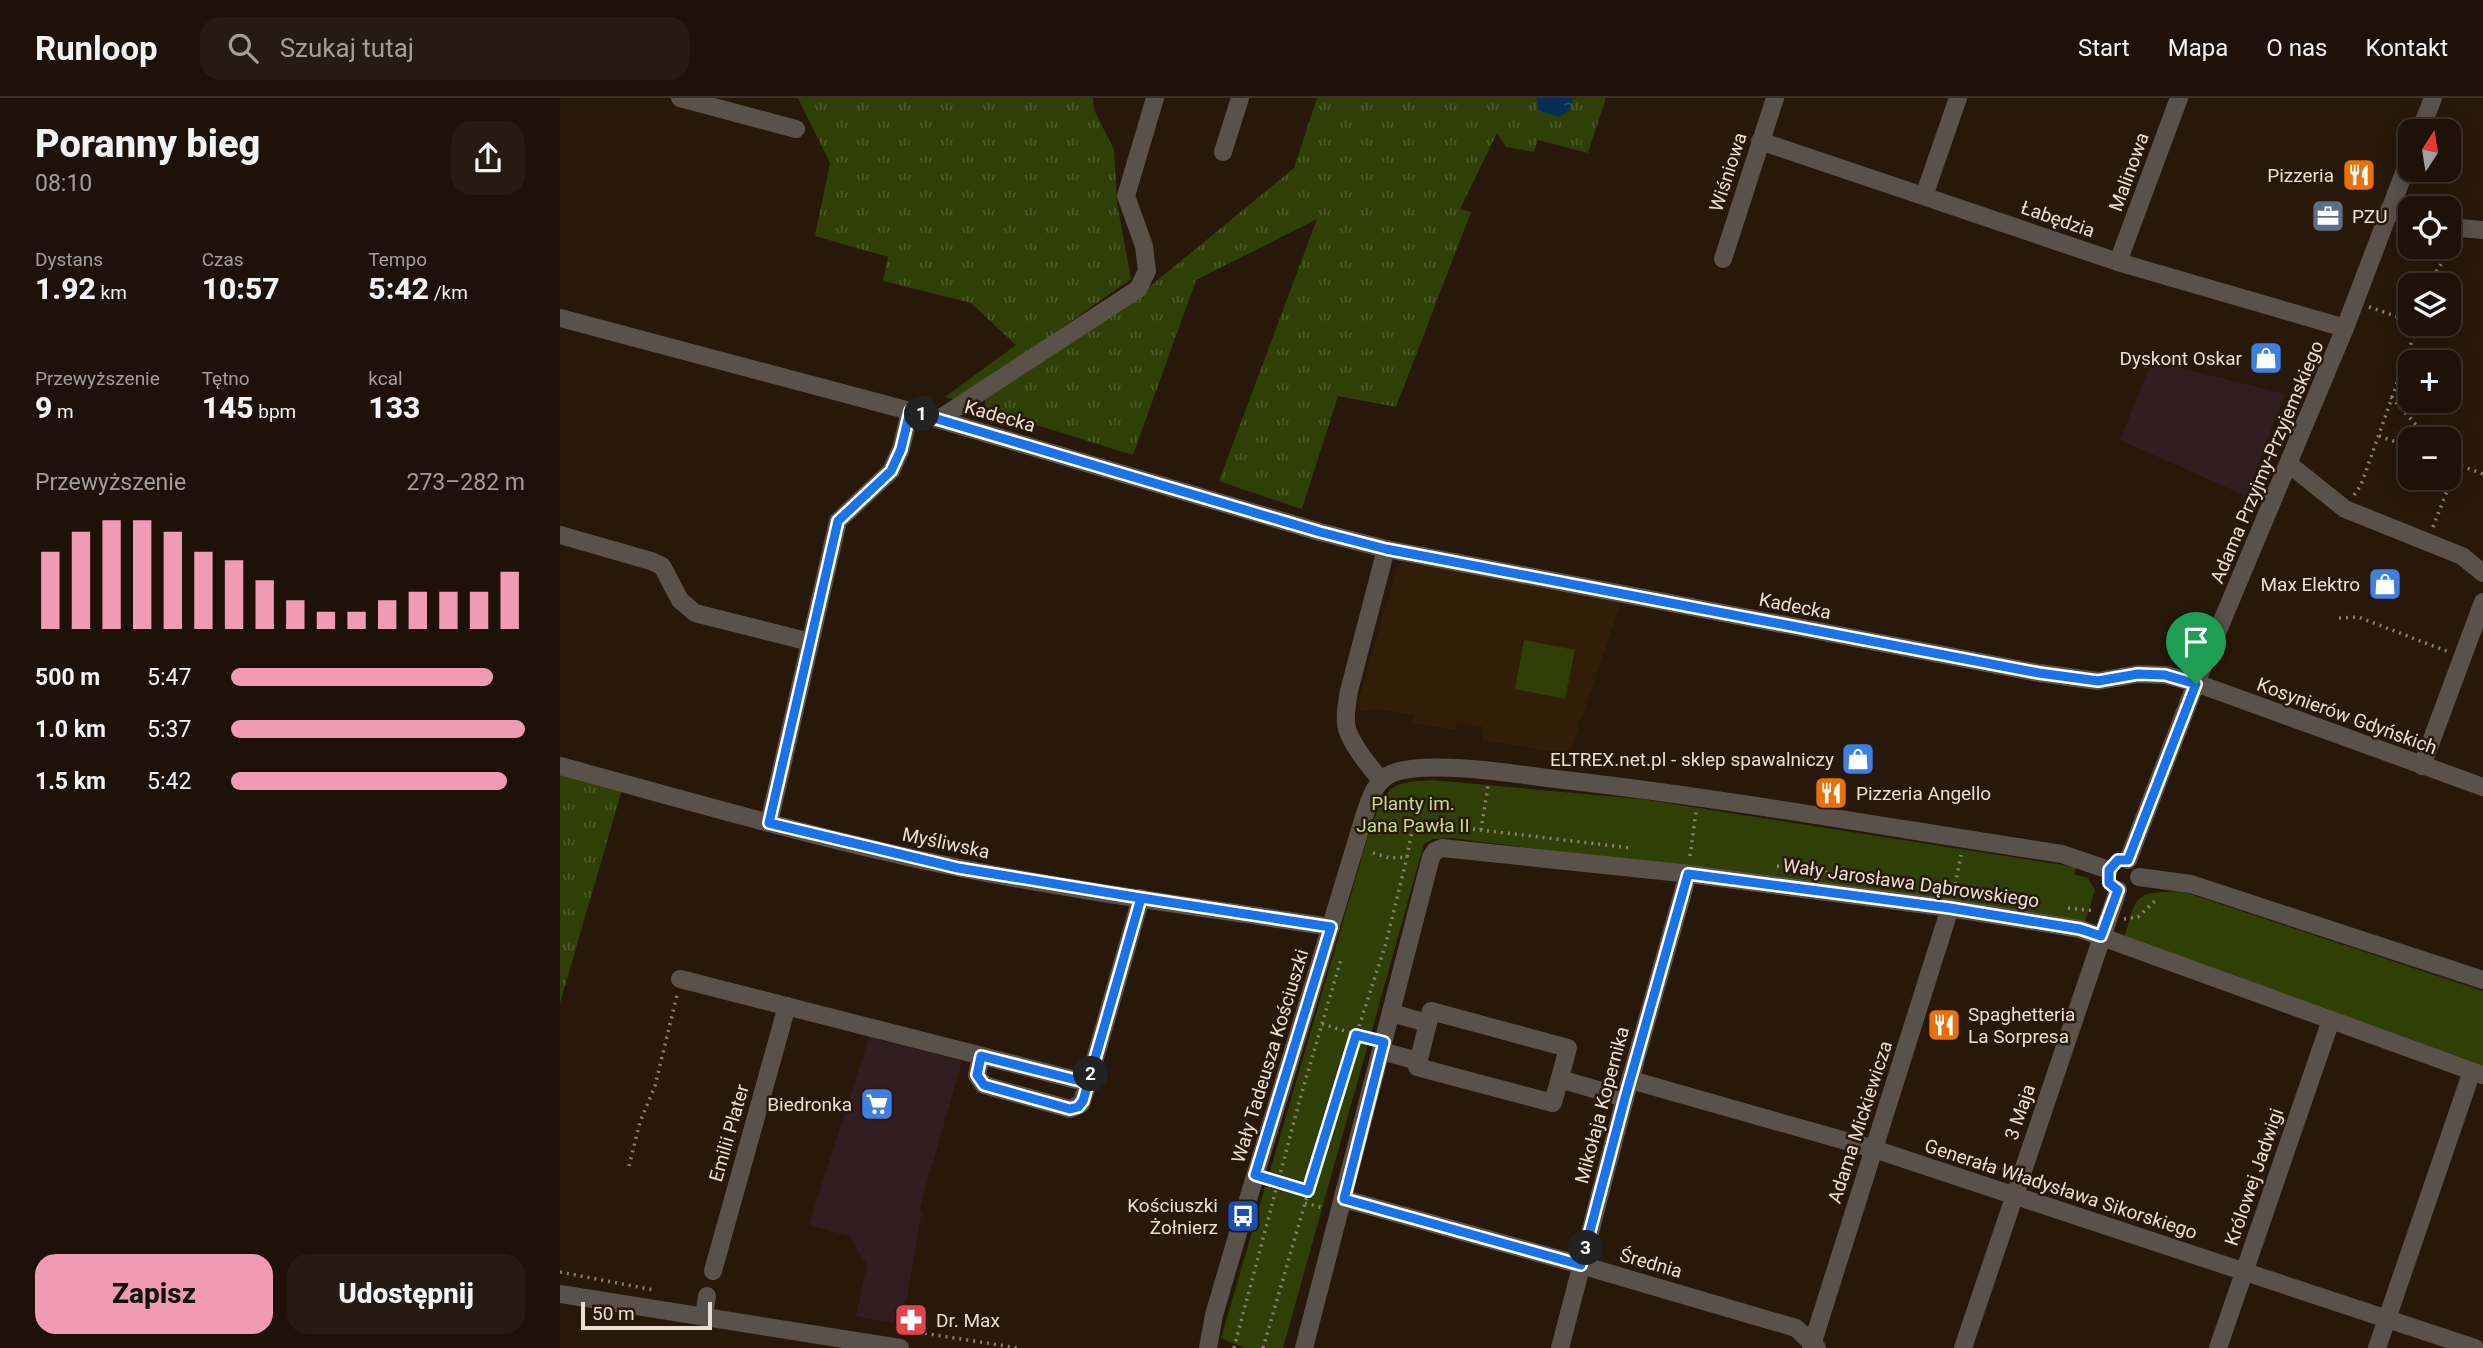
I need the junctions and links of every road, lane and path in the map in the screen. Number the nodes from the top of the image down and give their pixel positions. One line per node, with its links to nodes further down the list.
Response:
1 (680, 98): 9 (street)
2 (1155, 98): 27 (street)
3 (1240, 98): 11 (street)
4 (1775, 98): 10 (street, Wiśniowa)
5 (1958, 98): 13 (street)
6 (2179, 98): 18 (street, Malinowa)
7 (2433, 98): 8 (street)
8 (2425, 119)
9 (796, 129)
10 (1760, 141): 13 (street, Łabędzia); 17 (street, Wiśniowa)
11 (1223, 152)
12 (2400, 182): 14 (street, Adama Przyjmy-Przyjemskiego)
13 (1924, 196): 18 (street, Łabędzia)
14 (2389, 210): 15 (street); 20 (street, Adama Przyjmy-Przyjemskiego)
15 (2398, 213)
16 (2475, 230): 19 (path)
17 (1723, 259)
18 (2118, 262): 23 (street, Łabędzia)
19 (2436, 273)
20 (2354, 302): 22 (path); 23 (street, Adama Przyjmy-Przyjemskiego)
21 (560, 317): 26 (street, Kadecka)
22 (2398, 317)
23 (2345, 328): 31 (street, Adama Przyjmy-Przyjemskiego)
24 (2413, 336): 25 (path)
25 (2391, 396): 28 (path); 29 (path)
26 (910, 411): 27 (street, Kadecka); 42 (street)
27 (939, 419): 38 (street, Kadecka)
28 (2418, 427)
29 (2378, 435): 30 (path); 35 (path)
30 (2398, 442)
31 (2290, 465): 35 (street); 44 (street, Adama Przyjmy-Przyjemskiego)
32 (2461, 466): 33 (path)
33 (2483, 474)
34 (2447, 490): 37 (path)
35 (2345, 509): 37 (street)
36 (560, 535): 42 (street)
37 (2427, 542): 39 (street)
38 (1386, 549): 44 (street, Kadecka); 47 (street)
39 (2483, 573)
40 (2483, 602): 43 (street)
41 (2339, 618): 43 (path)
42 (810, 642): 50 (street)
43 (2463, 657): 46 (street)
44 (2196, 684): 46 (street, Kosynierów Gdyńskich); 57 (street, Adama Przyjmy-Przyjemskiego)
45 (560, 766): 50 (street, Myśliwska)
46 (2422, 766): 48 (street, Kosynierów Gdyńskich)
47 (1381, 780): 52 (street); 72 (street, Wały Tadeusza Kościuszki)
48 (2483, 787)
49 (1697, 807): 55 (path)
50 (769, 823): 67 (street, Myśliwska)
51 (1413, 826): 53 (path); 54 (path); 56 (path)
52 (1964, 839): 60 (street); 64 (path)
53 (1634, 849)
54 (1373, 853): 56 (path); 58 (path)
55 (1689, 856)
56 (1407, 857): 82 (path)
57 (2128, 860): 60 (street); 62 (street)
58 (1369, 865)
59 (1772, 866): 63 (path)
60 (2109, 870): 65 (street)
61 (1688, 874): 69 (street, Wały Jarosława Dąbrowskiego); 78 (street, Wały Jarosława Dąbrowskiego); 89 (street, Mikołaja Kopernika)
62 (2139, 877): 65 (street); 76 (street)
63 (1905, 883)
64 (1942, 889)
65 (2118, 890): 73 (street, 3 Maja)
66 (2161, 894): 71 (path)
67 (1141, 898): 72 (street, Myśliwska); 88 (street)
68 (2057, 906): 70 (path)
69 (1950, 908): 73 (street, Wały Jarosława Dąbrowskiego); 90 (street, Adama Mickiewicza)
70 (2095, 911)
71 (2123, 920)
72 (1331, 927): 92 (street, Wały Tadeusza Kościuszki)
73 (2101, 936): 79 (street, Wały Jarosława Dąbrowskiego); 95 (street, 3 Maja)
74 (1343, 950): 81 (path)
75 (680, 979): 77 (street); 91 (path)
76 (2483, 980)
77 (787, 1006): 84 (street); 98 (street, Emilii Plater)
78 (1391, 1013): 80 (street); 83 (street)
79 (2331, 1020): 86 (street, Wały Jarosława Dąbrowskiego); 99 (street, Królowej Jadwigi)
80 (1428, 1023): 85 (street); 87 (street)
81 (1322, 1024): 82 (path); 93 (path)
82 (1356, 1035): 83 (path); 94 (path)
83 (1384, 1043): 85 (street); 96 (street)
84 (981, 1056): 88 (street); 88 (street)
85 (1418, 1061): 87 (street)
86 (2477, 1073): 103 (street)
87 (1560, 1079): 89 (street, Generała Władysława Sikorskiego)
88 (1088, 1083)
89 (1628, 1089): 90 (street, Generała Władysława Sikorskiego); 97 (street, Mikołaja Kopernika)
90 (1874, 1149): 95 (street, Generała Władysława Sikorskiego); 104 (street, Adama Mickiewicza)
91 (629, 1166)
92 (1255, 1175): 93 (path); 106 (street, Wały Tadeusza Kościuszki)
93 (1278, 1182): 94 (path); 107 (path)
94 (1308, 1191): 108 (path)
95 (2014, 1194): 99 (street, Generała Władysława Sikorskiego); 111 (street, 3 Maja)
96 (1344, 1199): 97 (street, Średnia); 109 (street)
97 (1581, 1265): 104 (street, Średnia); 110 (street, Mikołaja Kopernika)
98 (713, 1271)
99 (2244, 1271): 103 (street, Generała Władysława Sikorskiego); 112 (street, Królowej Jadwigi)
100 (560, 1294): 102 (street)
101 (707, 1296): 102 (street)
102 (704, 1316): 105 (street)
103 (2387, 1318): 113 (street); 114 (street, Generała Władysława Sikorskiego)
104 (1813, 1347)
105 (900, 1348)
106 (1208, 1348)
107 (1234, 1348)
108 (1263, 1348)
109 (1304, 1348)
110 (1560, 1348)
111 (1963, 1348)
112 (2218, 1348)
113 (2377, 1348)
114 (2475, 1348)

